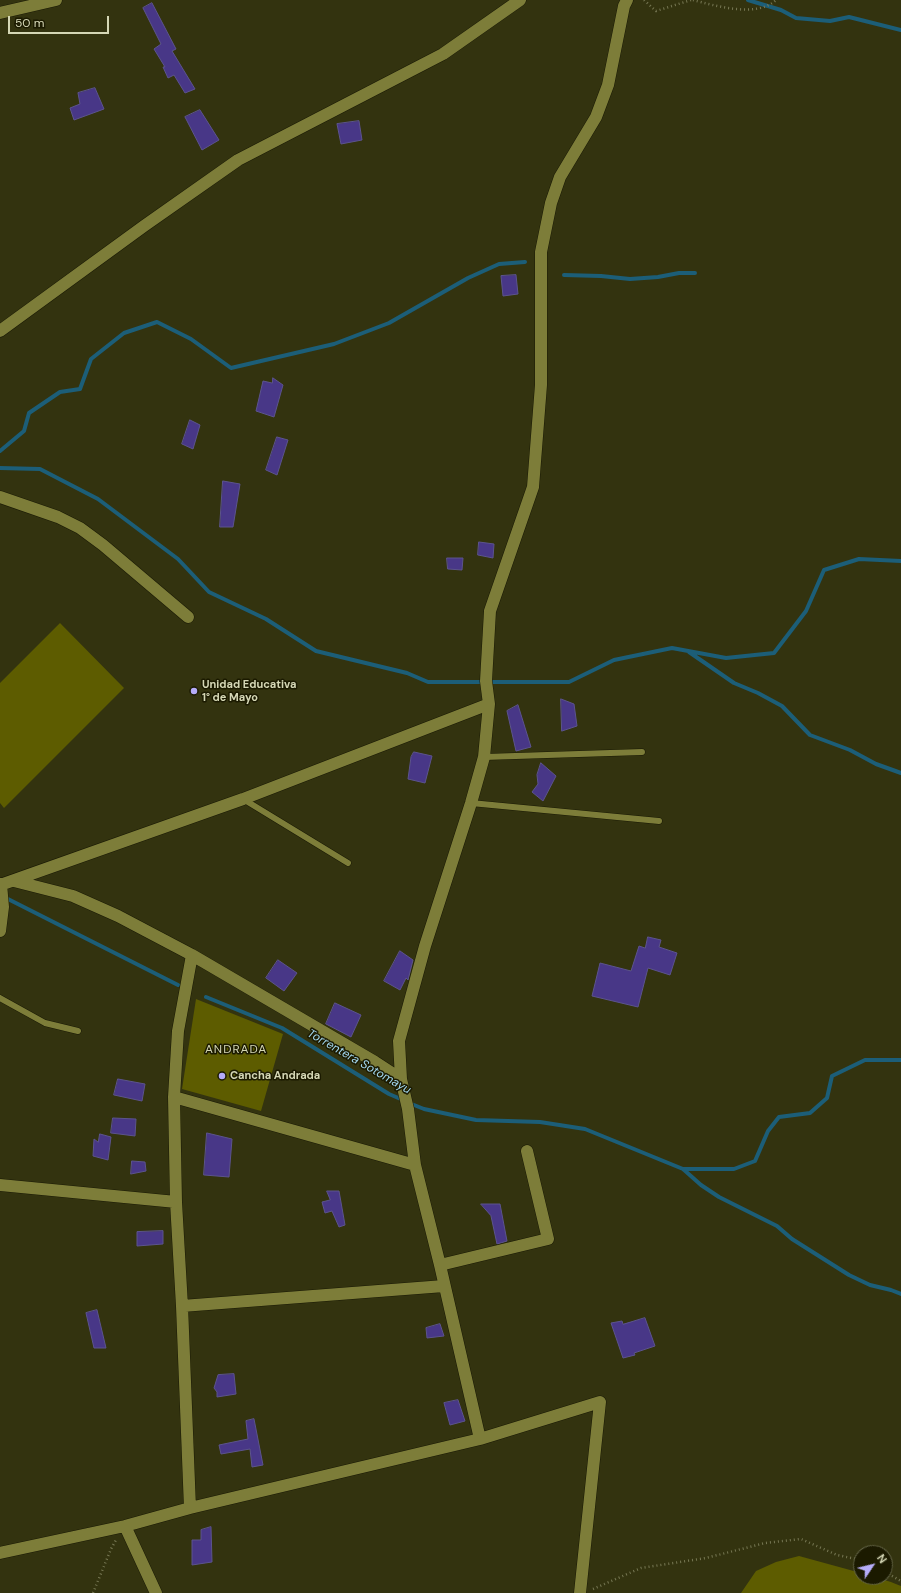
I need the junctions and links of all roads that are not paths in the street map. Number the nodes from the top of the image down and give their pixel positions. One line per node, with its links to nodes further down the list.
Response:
1 (56, 0): 4 (street)
2 (520, 0): 5 (street)
3 (627, 0): 8 (street)
4 (0, 13)
5 (0, 330)
6 (0, 497): 7 (street)
7 (188, 617)
8 (489, 704): 10 (street); 11 (street)
9 (642, 752): 10 (lane)
10 (484, 757): 12 (street)
11 (243, 799): 14 (lane); 15 (street)
12 (471, 803): 13 (lane); 21 (street)
13 (659, 821)
14 (348, 863)
15 (14, 881): 16 (street); 18 (street)
16 (1, 884): 17 (street)
17 (0, 931)
18 (192, 956): 21 (street); 22 (street)
19 (0, 998): 20 (lane)
20 (78, 1030)
21 (401, 1079): 24 (street)
22 (174, 1097): 24 (street); 26 (street)
23 (527, 1151): 27 (street)
24 (415, 1165): 27 (street)
25 (0, 1185): 26 (street)
26 (176, 1202): 29 (street)
27 (440, 1265): 28 (street)
28 (444, 1286): 29 (street); 30 (street)
29 (182, 1306): 31 (street)
30 (480, 1439): 31 (street); 34 (street)
31 (190, 1508): 32 (street)
32 (125, 1526): 33 (street); 35 (street)
33 (0, 1552)
34 (585, 1591)
35 (156, 1593)

